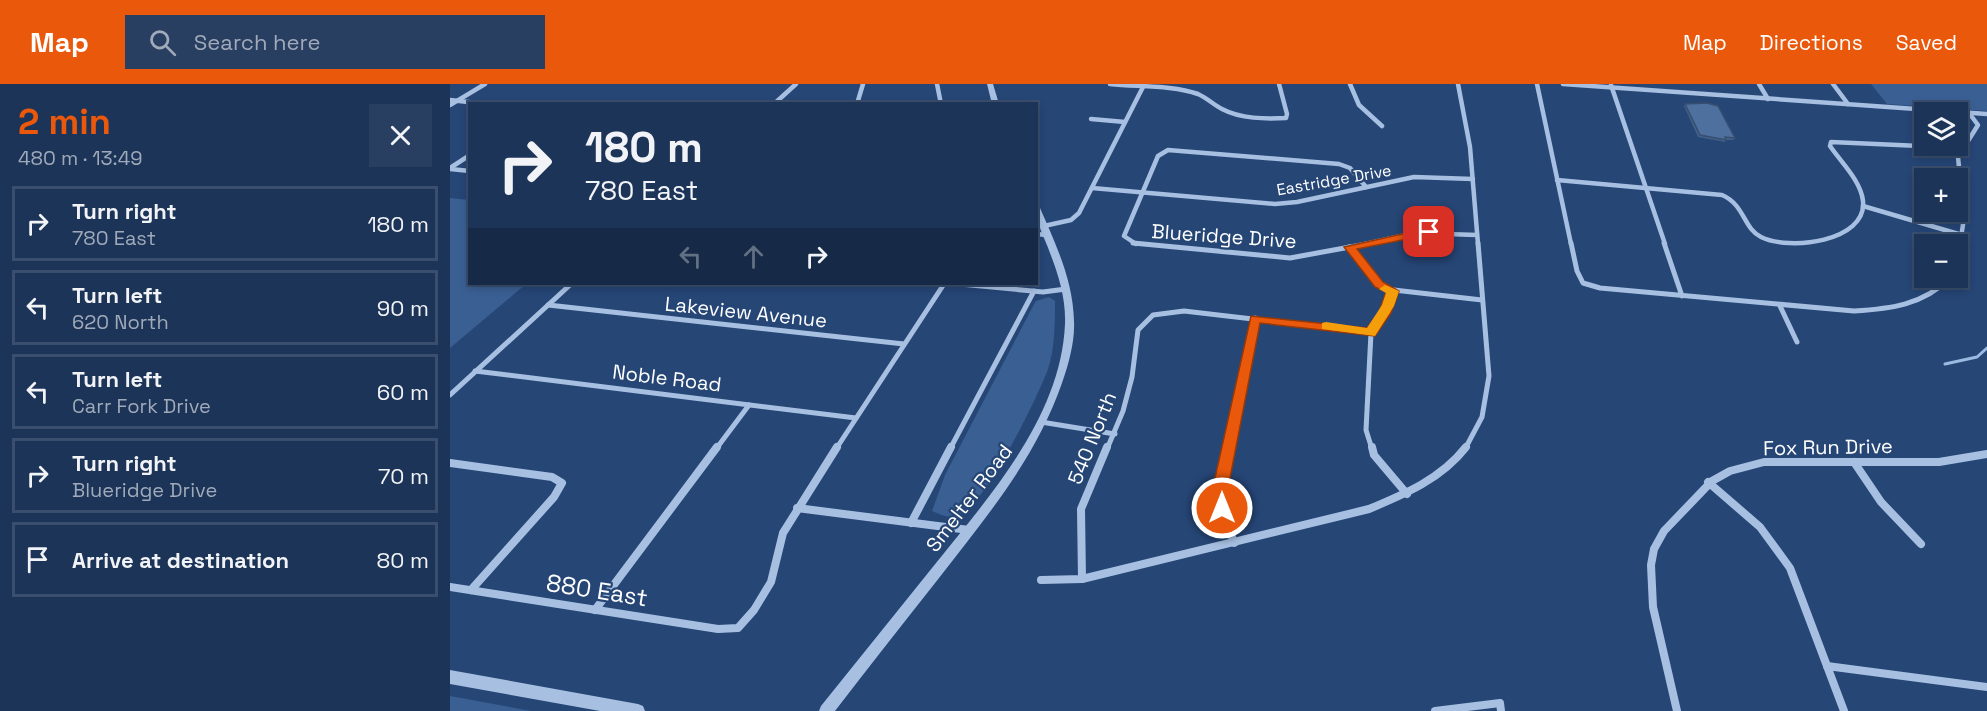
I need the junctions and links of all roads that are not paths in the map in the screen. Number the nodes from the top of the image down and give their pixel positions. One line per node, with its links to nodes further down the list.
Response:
1 (485, 84): 20 (street)
2 (796, 84): 22 (street)
3 (863, 84): 23 (street)
4 (938, 84): 24 (street)
5 (990, 84): 25 (street)
6 (1110, 84): 15 (street)
7 (1279, 84): 15 (street)
8 (1350, 84): 32 (street)
9 (1458, 84): 39 (street)
10 (1537, 84): 40 (street)
11 (1563, 84): 16 (street)
12 (1685, 84): 17 (street)
13 (1759, 84): 18 (street)
14 (1833, 84): 26 (street)
15 (1144, 85): 31 (street)
16 (1612, 86): 17 (street); 42 (street)
17 (1689, 93): 18 (street)
18 (1768, 99): 26 (street)
19 (450, 100): 20 (street)
20 (457, 101): 21 (street); 27 (street)
21 (468, 102)
22 (776, 102)
23 (858, 102)
24 (940, 102)
25 (995, 102)
26 (1848, 104): 28 (street)
27 (450, 105)
28 (1969, 113): 29 (street); 33 (street)
29 (1987, 114)
30 (1092, 119): 31 (street)
31 (1125, 122): 43 (street)
32 (1382, 126)
33 (1968, 140)
34 (1914, 146): 45 (street)
35 (468, 156): 37 (street)
36 (1959, 156): 49 (street)
37 (450, 169): 38 (street)
38 (468, 171)
39 (1473, 179): 41 (street, Eastridge Drive); 50 (street)
40 (1557, 180): 42 (street); 59 (street)
41 (1366, 187): 44 (street, Eastridge Drive); 44 (street)
42 (1645, 187): 45 (street); 59 (street)
43 (1092, 188): 44 (street, Eastridge Drive); 47 (street)
44 (1142, 192): 51 (street, Blueridge Drive)
45 (1863, 206): 48 (street)
46 (1038, 216): 47 (street, Smelter Road)
47 (1042, 232): 56 (street, Smelter Road)
48 (1959, 234)
49 (1962, 234)
50 (1477, 235): 51 (street, Blueridge Drive); 60 (street)
51 (1349, 247): 58 (street)
52 (570, 285): 61 (street)
53 (943, 285): 66 (street)
54 (971, 285): 57 (street)
55 (1938, 288): 62 (street)
56 (1066, 289): 57 (street); 71 (street, Smelter Road)
57 (1034, 291): 79 (street)
58 (1393, 291): 60 (street); 64 (street)
59 (1682, 296): 62 (street)
60 (1482, 300): 77 (street)
61 (548, 305): 66 (street, Lakeview Avenue); 67 (street)
62 (1780, 306): 65 (street)
63 (1255, 318): 64 (street); 72 (street, 540 North); 81 (street)
64 (1371, 333): 77 (street)
65 (1797, 342)
66 (904, 344): 70 (street)
67 (474, 371): 68 (street); 69 (street, Noble Road)
68 (450, 395)
69 (749, 405): 70 (street, Noble Road); 87 (street)
70 (856, 418): 78 (street)
71 (1041, 422): 72 (street); 80 (street, Smelter Road)
72 (1115, 434): 83 (street, 540 North)
73 (1987, 454): 74 (street, Fox Run Drive)
74 (1854, 462): 76 (street, Fox Run Drive); 82 (street)
75 (450, 463): 86 (street)
76 (1707, 482): 88 (street); 95 (street, Fox Run Drive)
77 (1407, 494): 81 (street)
78 (797, 508): 79 (street); 87 (street, 880 East)
79 (911, 523): 80 (street)
80 (969, 530): 93 (street, Smelter Road)
81 (1234, 543): 83 (street)
82 (1921, 544)
83 (1082, 579): 84 (street)
84 (1041, 580)
85 (450, 587): 86 (street, 880 East)
86 (471, 590): 87 (street, 880 East)
87 (595, 610)
88 (1827, 666): 90 (street); 96 (street)
89 (450, 677): 92 (street)
90 (1987, 687)
91 (1500, 707): 94 (street)
92 (638, 711)
93 (826, 711)
94 (1435, 711)
95 (1677, 711)
96 (1844, 711)

